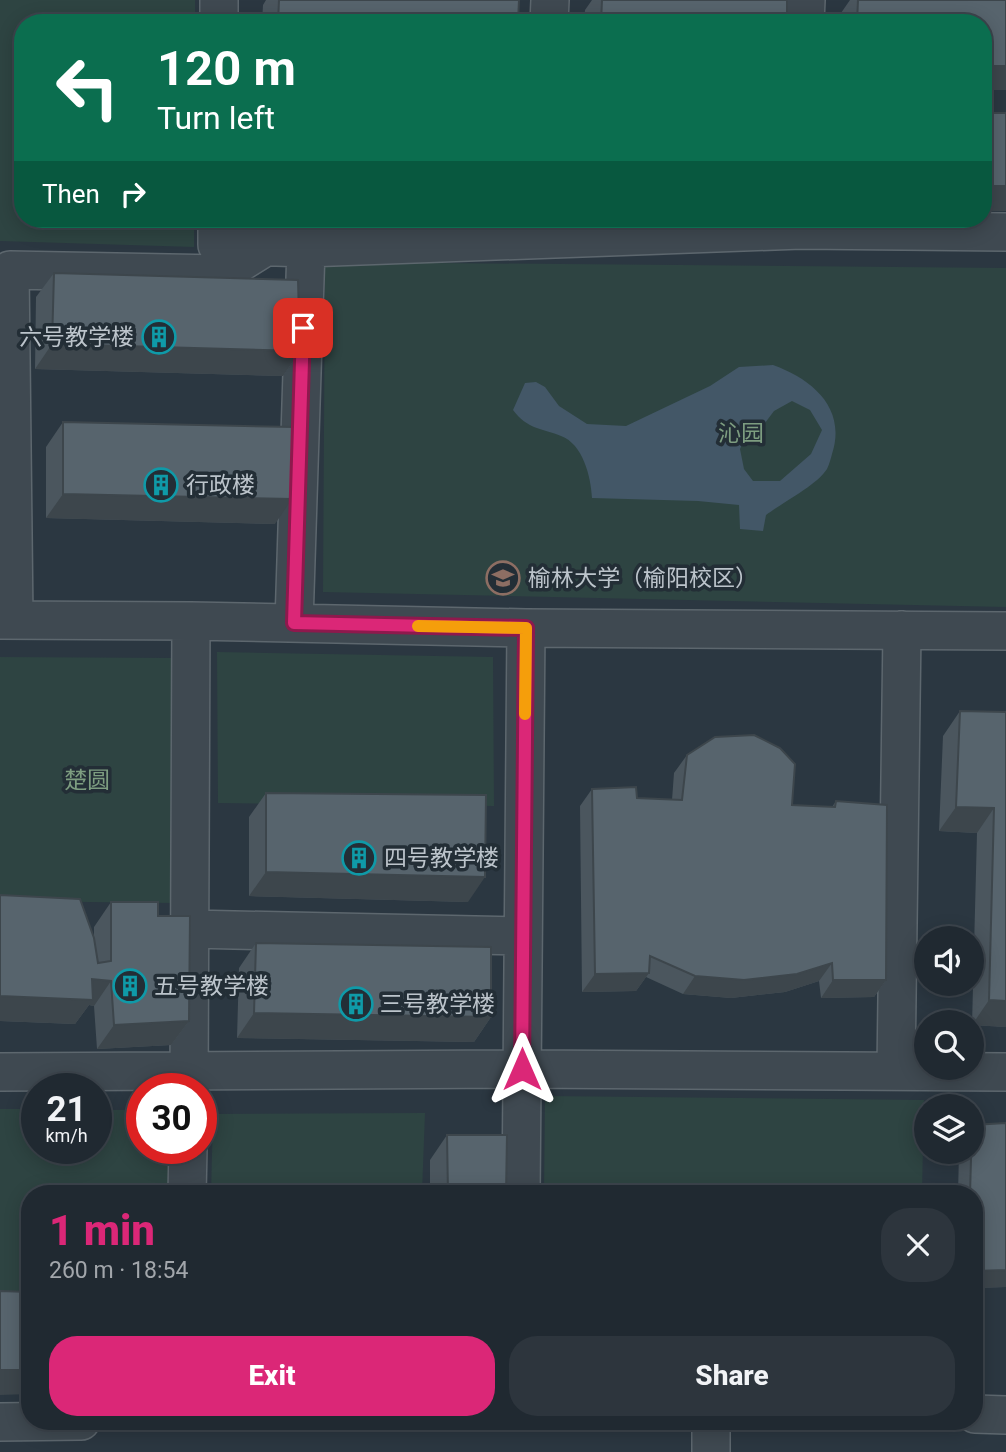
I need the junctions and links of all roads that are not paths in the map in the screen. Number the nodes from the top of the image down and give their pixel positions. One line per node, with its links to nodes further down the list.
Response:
1 (218, 228): 6 (street)
2 (608, 228): 4 (street)
3 (889, 228): 5 (street)
4 (544, 229): 7 (street)
5 (1006, 232)
6 (265, 247): 7 (street); 8 (street)
7 (306, 248): 10 (street)
8 (7, 620): 9 (street)
9 (191, 621): 10 (street); 14 (street)
10 (294, 623): 11 (street)
11 (526, 628): 12 (street); 15 (street)
12 (902, 630): 13 (street); 17 (street)
13 (1006, 631)
14 (190, 929): 15 (street); 20 (street)
15 (523, 936): 16 (street)
16 (522, 1069): 17 (street); 22 (street); 25 (street)
17 (897, 1071): 19 (street)
18 (0, 1072): 21 (street)
19 (1006, 1072)
20 (189, 1073)
21 (126, 1077)
22 (217, 1079)
23 (188, 1164): 24 (street)
24 (187, 1185)
25 (521, 1185)
26 (983, 1414): 27 (street)
27 (1006, 1415)
28 (0, 1422): 29 (street)
29 (21, 1422)
30 (711, 1430): 31 (street)
31 (711, 1452)

